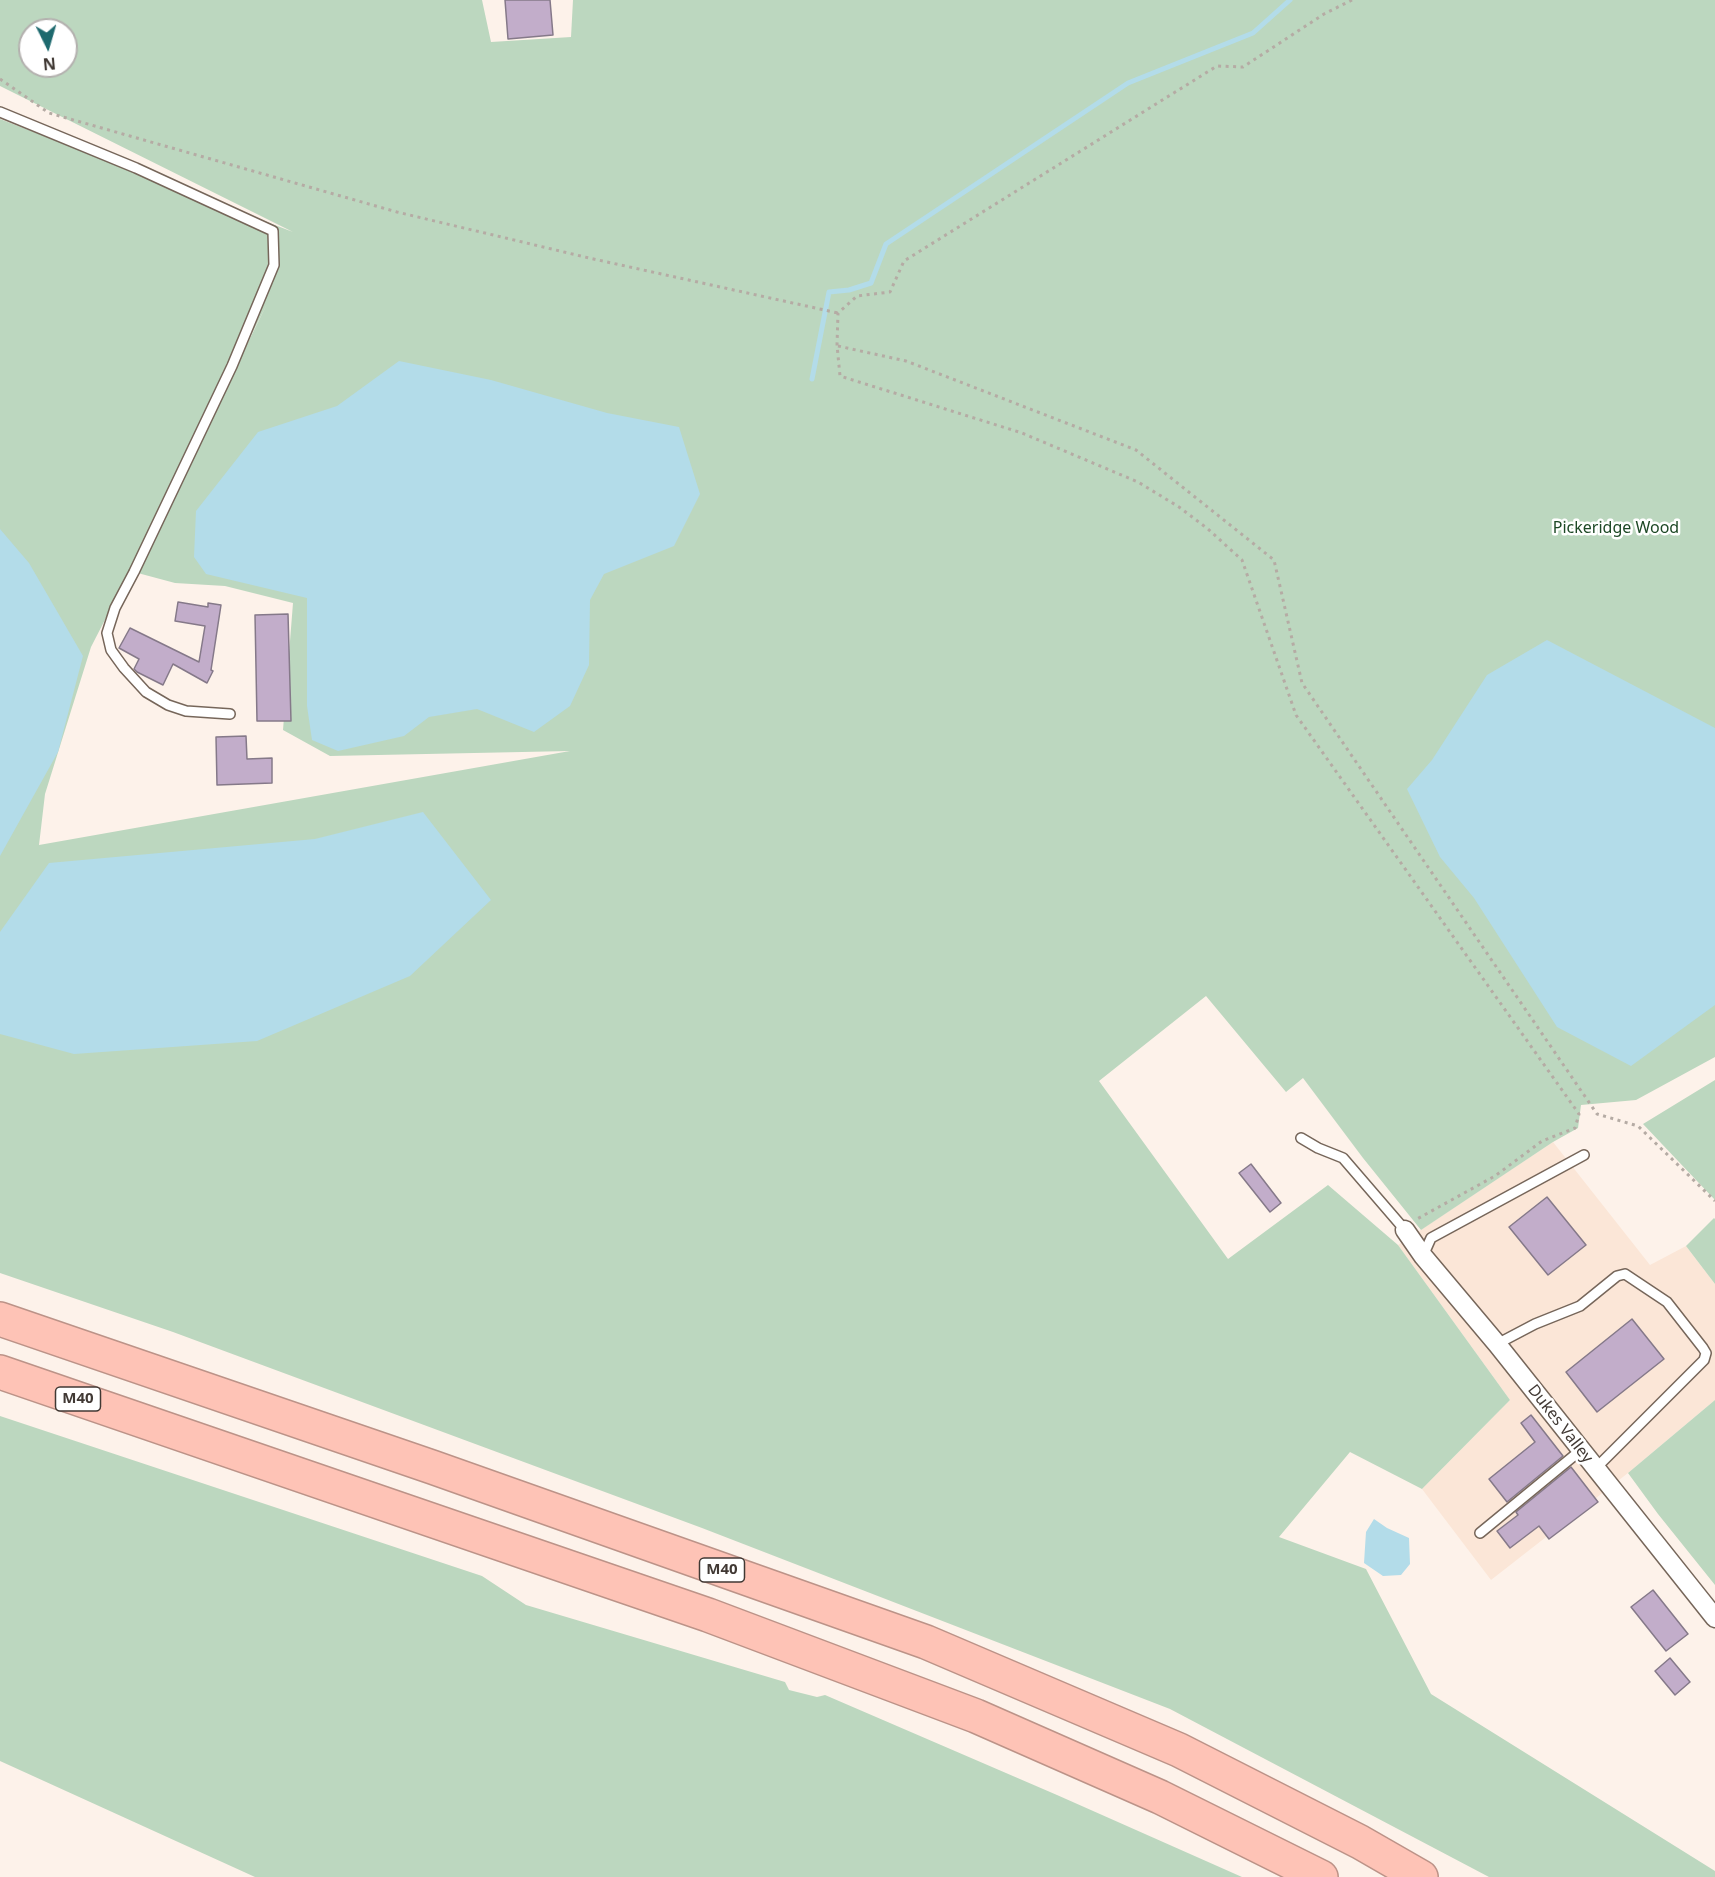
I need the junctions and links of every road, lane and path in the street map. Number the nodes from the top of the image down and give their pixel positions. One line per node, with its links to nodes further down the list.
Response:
1 (1352, 0): 4 (path)
2 (0, 79): 4 (path)
3 (0, 112): 6 (lane)
4 (838, 313): 5 (path)
5 (837, 345): 9 (path); 10 (path)
6 (230, 714)
7 (1301, 1138): 10 (lane)
8 (1584, 1155): 11 (lane)
9 (1715, 1201)
10 (1405, 1230): 11 (street, Dukes Valley)
11 (1423, 1256): 13 (street, Dukes Valley)
12 (0, 1319): 20 (highway, M40)
13 (1497, 1344): 15 (street, Dukes Valley); 16 (lane)
14 (0, 1372): 19 (highway, M40)
15 (1581, 1450): 16 (street, Dukes Valley); 17 (lane)
16 (1595, 1468): 18 (street, Dukes Valley)
17 (1480, 1533)
18 (1715, 1618)
19 (1321, 1877)
20 (1421, 1877)

